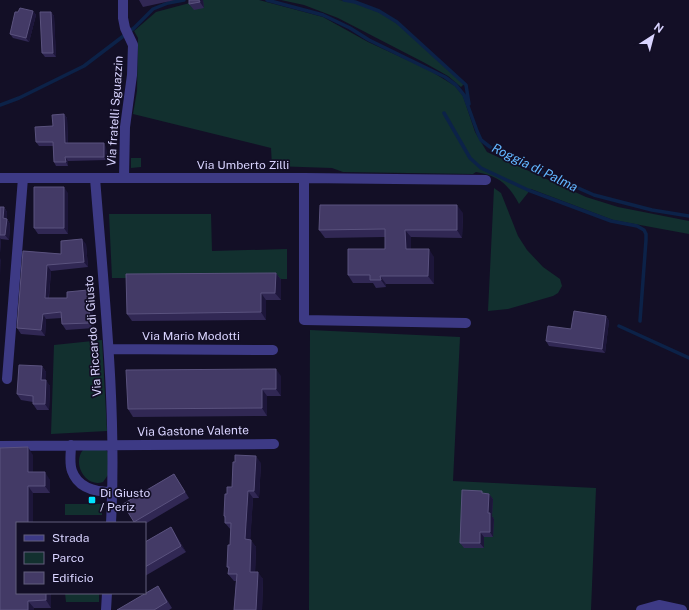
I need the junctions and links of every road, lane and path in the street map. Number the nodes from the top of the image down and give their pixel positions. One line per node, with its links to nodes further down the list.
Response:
1 (123, 0): 5 (street, Via fratelli Sguazzin)
2 (0, 178): 3 (street, Via Umberto Zilli)
3 (23, 178): 4 (street, Via Umberto Zilli); 11 (street)
4 (95, 178): 5 (street, Via Umberto Zilli); 9 (street, Via Riccardo di Giusto)
5 (124, 178): 6 (street, Via Umberto Zilli)
6 (304, 178): 7 (street, Via Umberto Zilli); 8 (street)
7 (486, 180)
8 (466, 323)
9 (109, 349): 10 (street, Via Mario Modotti); 14 (street, Via Riccardo di Giusto)
10 (273, 350)
11 (7, 379)
12 (274, 444): 14 (street, Via Gastone Valente)
13 (71, 445): 14 (street, Via Gastone Valente); 15 (street, Via Gastone Valente); 16 (street)
14 (112, 445): 16 (street, Via Riccardo di Giusto)
15 (0, 446)
16 (112, 492): 17 (street, Via Riccardo di Giusto)
17 (111, 522)
18 (107, 594): 19 (street)
19 (106, 610)
20 (642, 610): 21 (street)
21 (682, 610)

